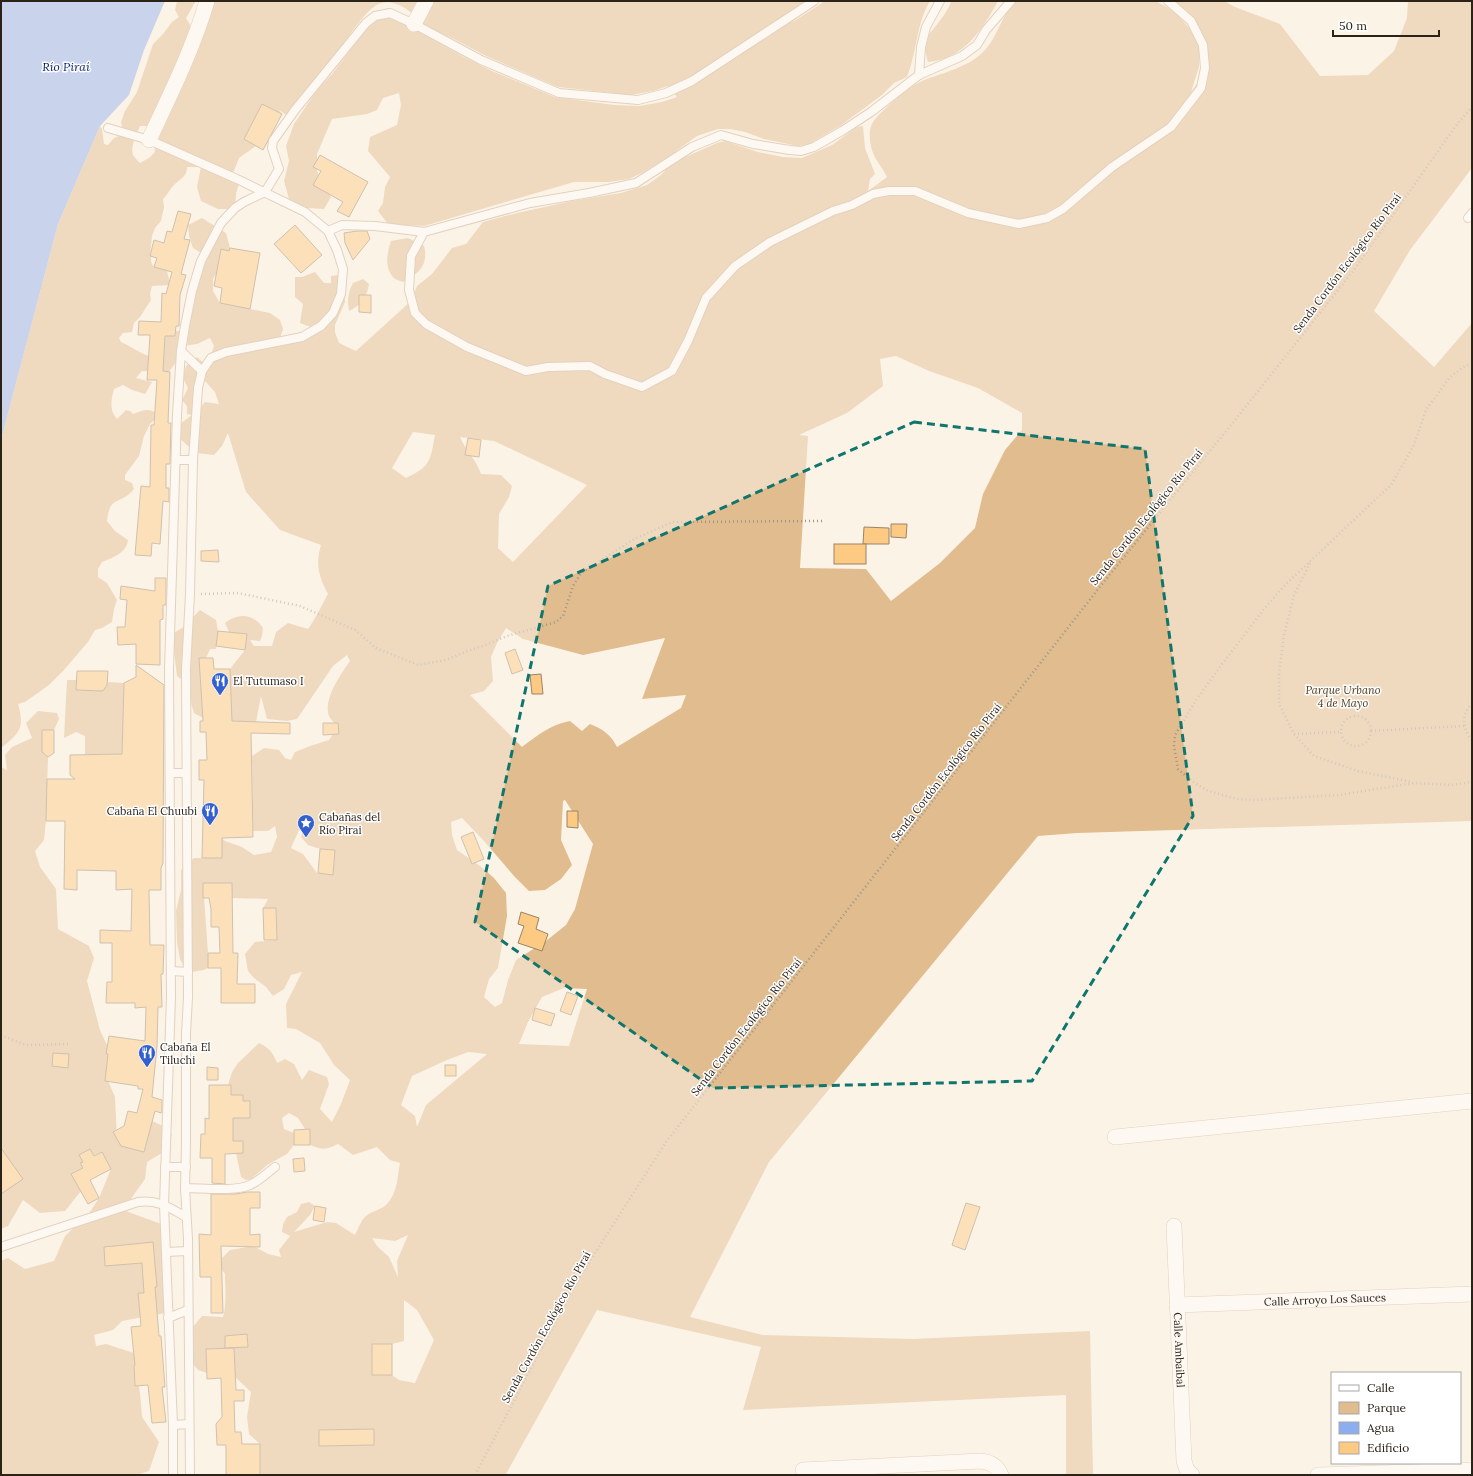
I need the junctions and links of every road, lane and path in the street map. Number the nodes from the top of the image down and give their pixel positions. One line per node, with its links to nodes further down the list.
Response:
1 (207, 1): 11 (street)
2 (426, 1): 7 (street)
3 (814, 1): 7 (lane)
4 (940, 1): 8 (lane)
5 (1011, 1): 8 (lane)
6 (1168, 1): 14 (lane)
7 (414, 24): 12 (lane)
8 (919, 75): 14 (lane)
9 (1472, 107): 60 (path, Senda Cordón Ecológico Río Piraí)
10 (108, 128): 11 (lane)
11 (149, 140): 12 (lane)
12 (265, 192): 13 (lane); 15 (lane)
13 (328, 231): 14 (lane); 17 (lane)
14 (424, 232)
15 (181, 351): 17 (lane); 18 (lane)
16 (1472, 364): 21 (path)
17 (202, 371): 19 (lane)
18 (176, 460): 19 (lane); 29 (lane)
19 (193, 460): 22 (lane)
20 (823, 521): 22 (path)
21 (1311, 561): 27 (path); 32 (path)
22 (190, 594): 30 (lane)
23 (1472, 703): 24 (path)
24 (1464, 726): 26 (path); 28 (path)
25 (1340, 732): 26 (path); 26 (path); 27 (path)
26 (1371, 732)
27 (1294, 734): 32 (path)
28 (1472, 740)
29 (170, 773): 30 (lane); 33 (lane)
30 (186, 773): 34 (lane)
31 (1472, 782): 32 (path)
32 (1414, 783)
33 (171, 971): 34 (lane); 39 (lane)
34 (188, 972): 40 (lane)
35 (1, 1036): 36 (path)
36 (68, 1044)
37 (1472, 1101): 38 (street)
38 (1115, 1136)
39 (165, 1167): 40 (lane); 43 (lane)
40 (186, 1167): 42 (lane)
41 (275, 1167): 42 (lane)
42 (185, 1188): 44 (lane)
43 (164, 1205): 44 (lane); 46 (lane); 48 (lane)
44 (186, 1217): 47 (lane)
45 (1174, 1226): 50 (street, Calle Ambaibal)
46 (1, 1246)
47 (188, 1251): 48 (lane); 51 (lane)
48 (166, 1252): 52 (lane)
49 (1472, 1294): 50 (street, Calle Arroyo Los Sauces)
50 (1177, 1305): 57 (street, Calle Ambaibal)
51 (188, 1310): 52 (lane); 53 (lane)
52 (168, 1318): 54 (lane)
53 (189, 1424): 54 (lane); 59 (lane)
54 (173, 1425): 58 (lane)
55 (803, 1470): 61 (street)
56 (1472, 1470): 62 (street)
57 (1191, 1474)
58 (173, 1475)
59 (190, 1475)
60 (475, 1475)
61 (1001, 1475)
62 (1318, 1475)

